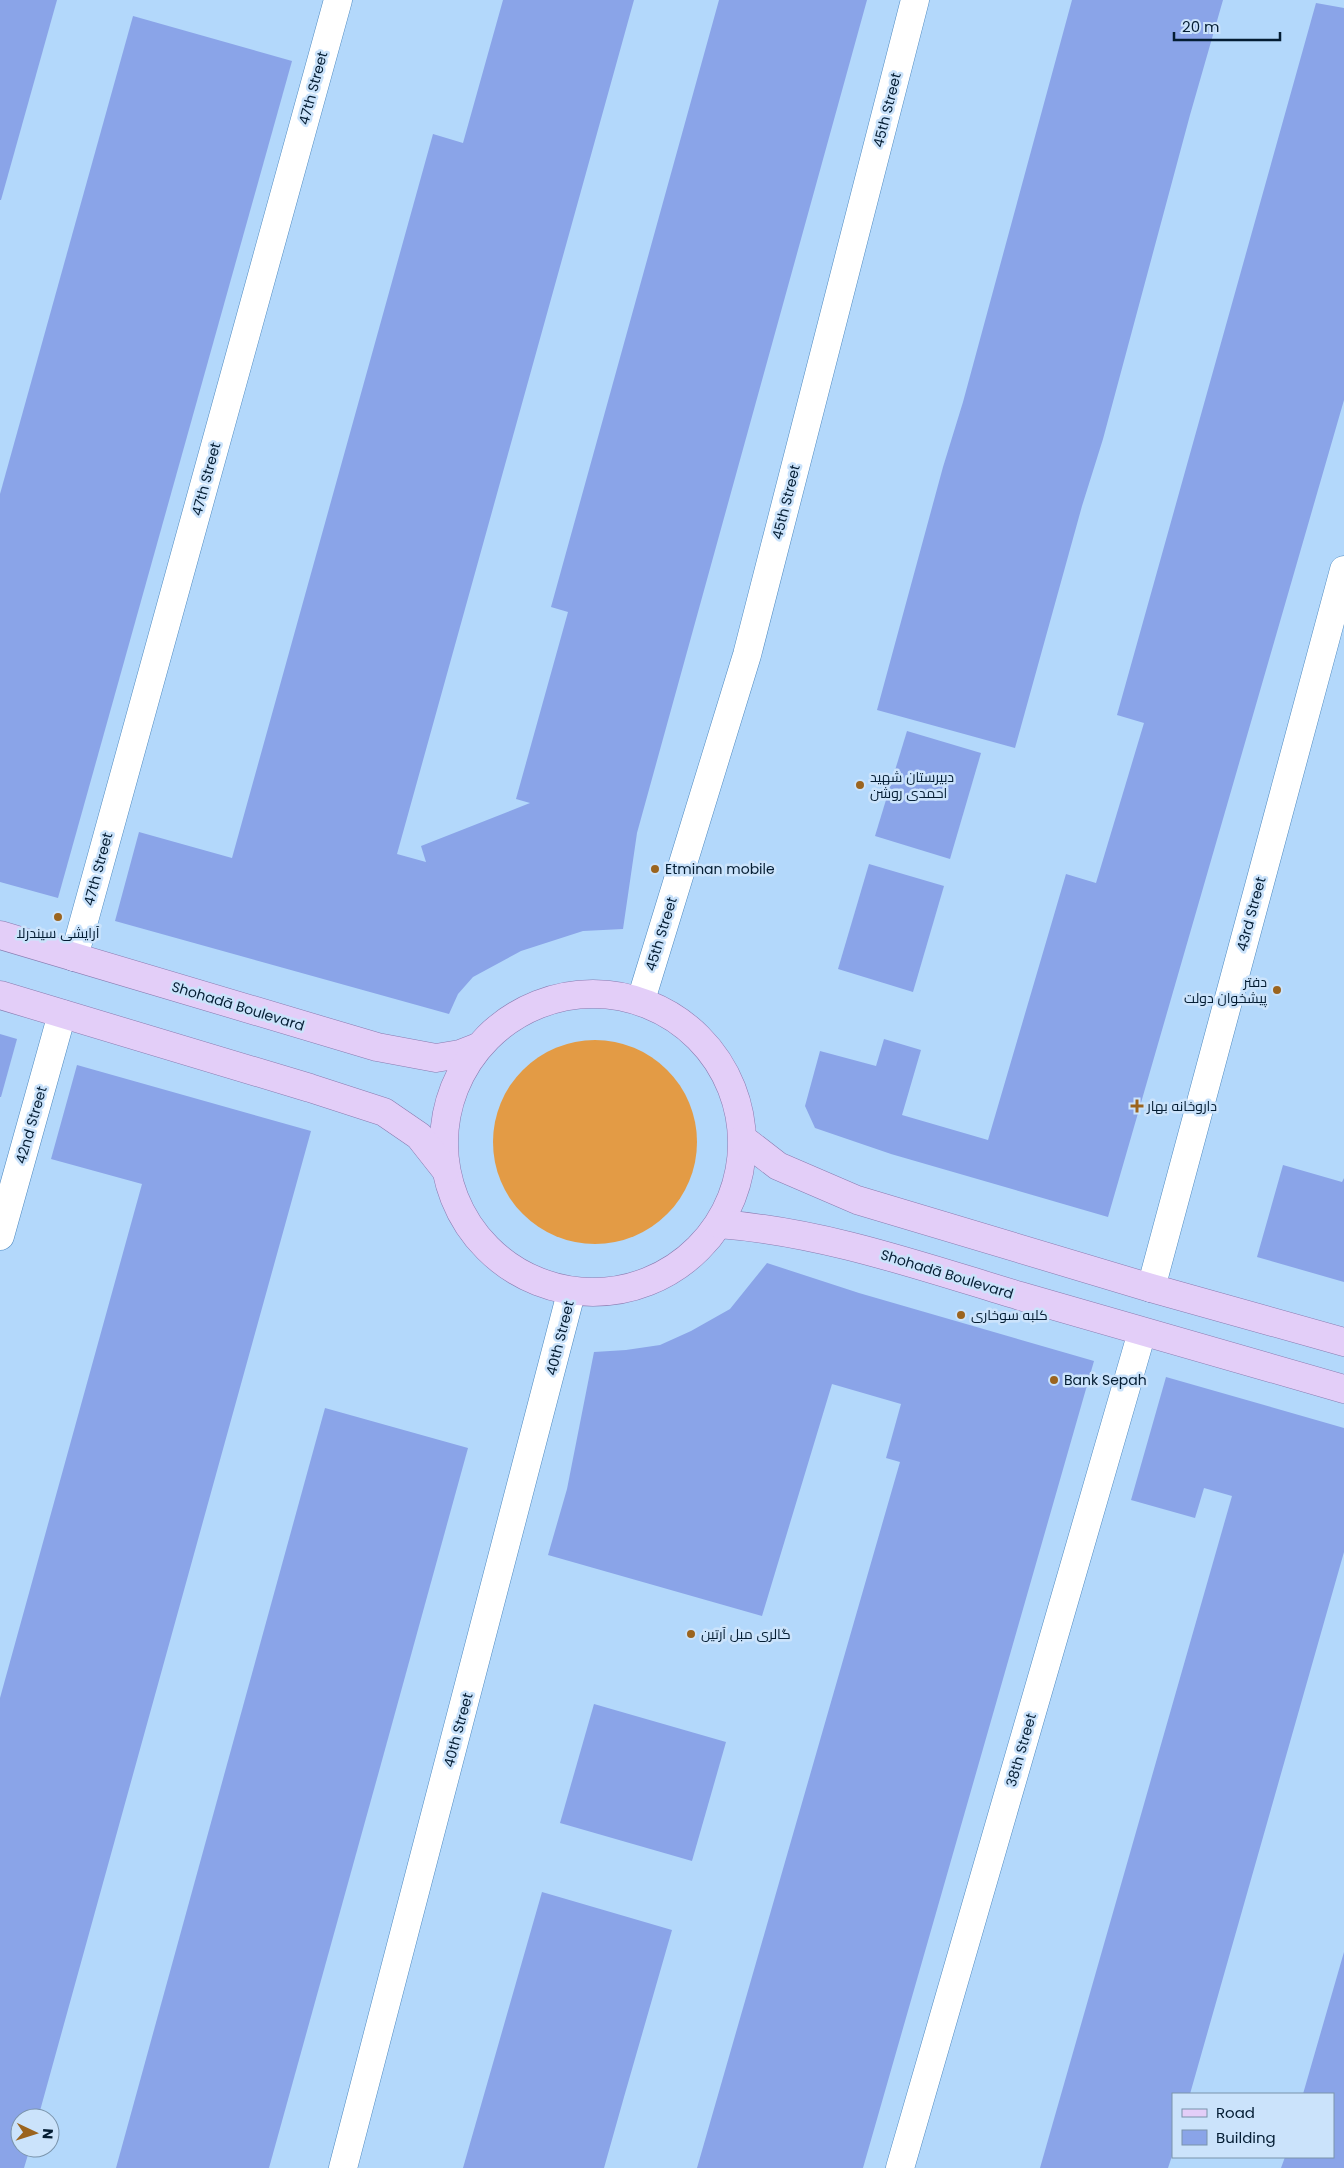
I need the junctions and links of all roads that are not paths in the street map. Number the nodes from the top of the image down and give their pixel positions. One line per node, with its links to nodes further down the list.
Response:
1 (338, 0): 5 (street, 47th Street)
2 (915, 0): 7 (street, 45th Street)
3 (1344, 570): 14 (street, 43rd Street)
4 (0, 935): 5 (main road, Shohadā Boulevard)
5 (74, 957): 9 (main road, Shohadā Boulevard)
6 (0, 996): 8 (main road)
7 (641, 1000): 9 (main road); 10 (main road)
8 (62, 1014): 11 (main road); 13 (street, 42nd Street)
9 (478, 1047): 11 (main road)
10 (743, 1139): 12 (main road); 14 (main road)
11 (445, 1168): 15 (main road)
12 (719, 1224): 15 (main road); 16 (main road, Shohadā Boulevard)
13 (0, 1236)
14 (1151, 1288): 17 (main road)
15 (571, 1293): 19 (street, 40th Street)
16 (1142, 1332): 18 (main road, Shohadā Boulevard); 20 (street, 38th Street)
17 (1344, 1342)
18 (1344, 1389)
19 (343, 2168)
20 (900, 2168)

